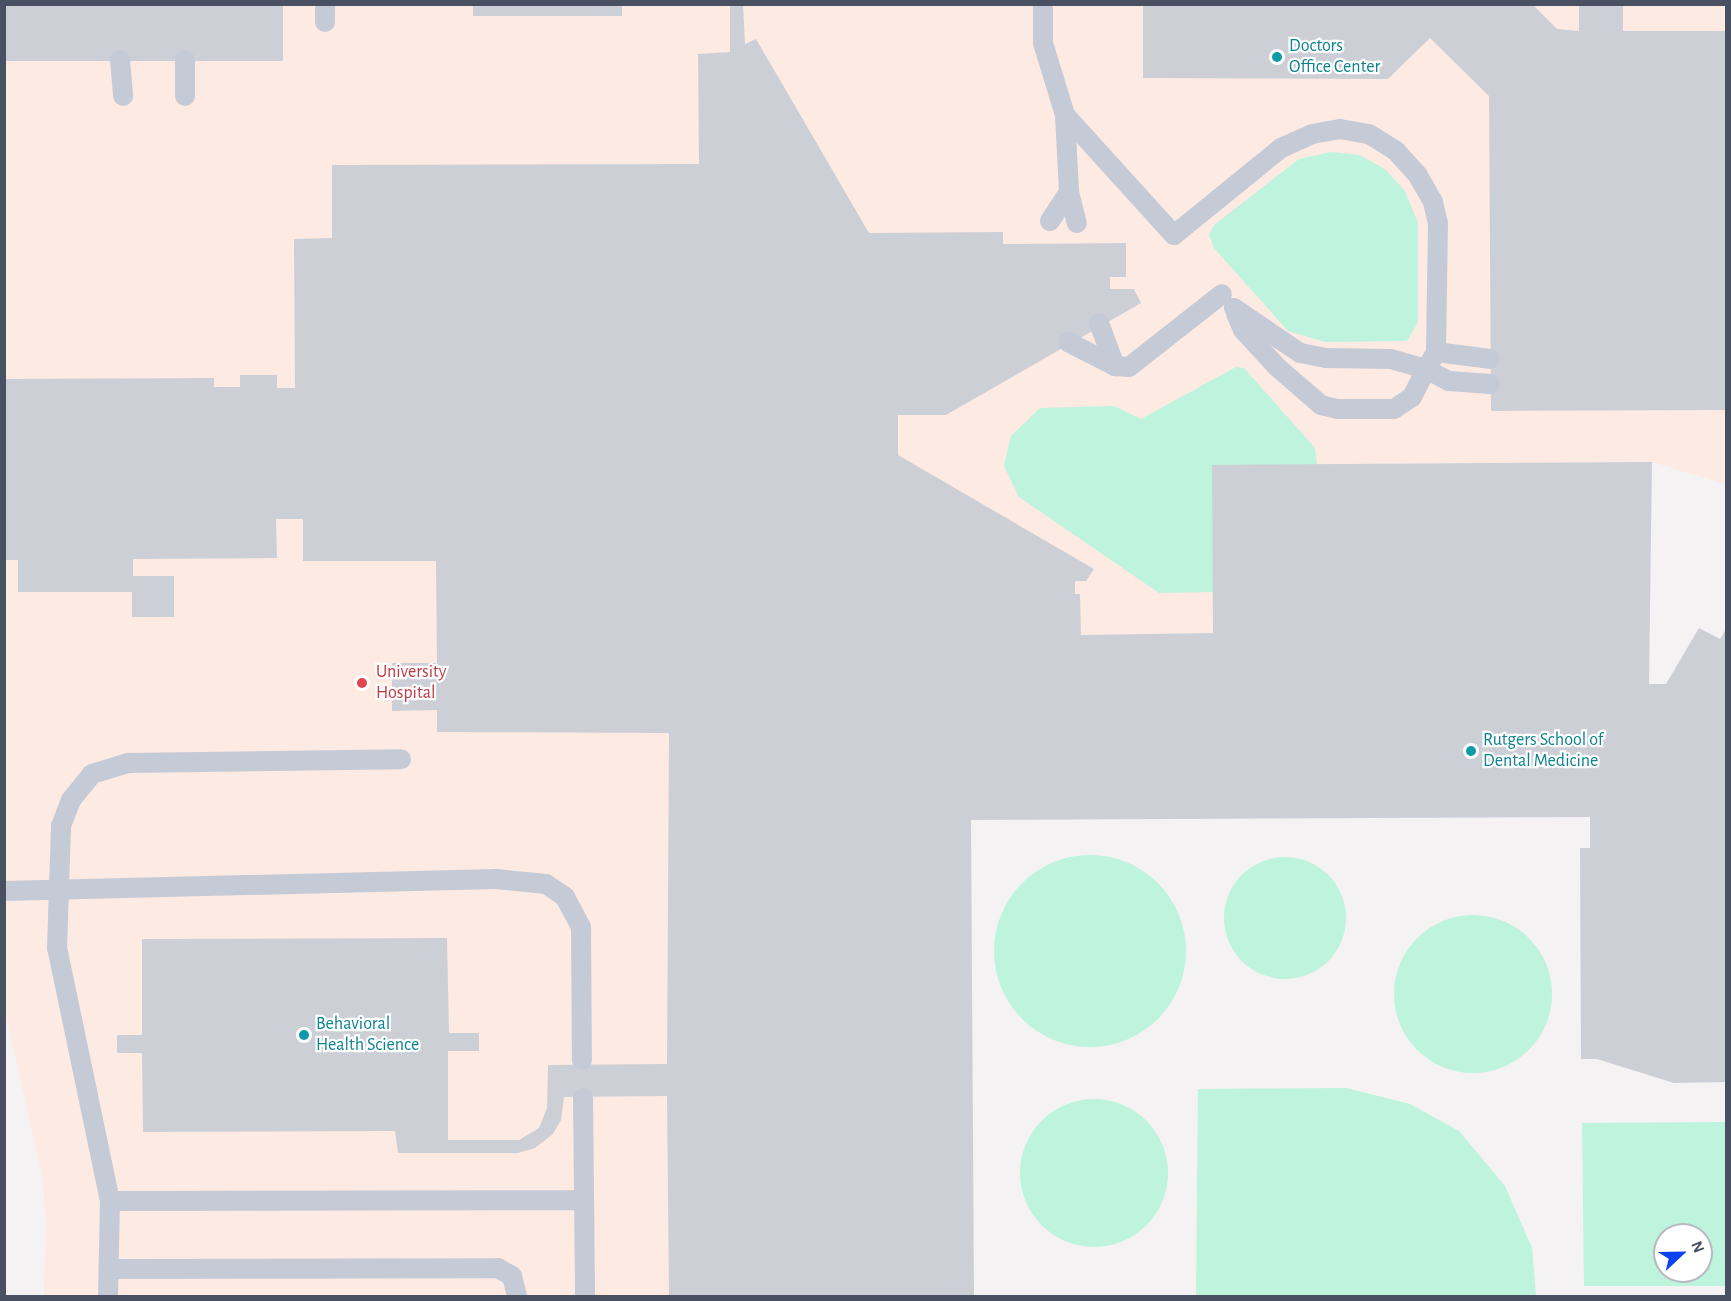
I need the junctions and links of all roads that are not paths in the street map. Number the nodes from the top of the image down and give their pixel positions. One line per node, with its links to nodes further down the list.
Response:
1 (1043, 4): 6 (lane)
2 (120, 60): 4 (lane)
3 (184, 60): 5 (lane)
4 (123, 96)
5 (185, 96)
6 (1065, 115): 7 (lane); 14 (lane)
7 (1068, 192): 8 (lane); 9 (lane)
8 (1050, 221)
9 (1077, 223)
10 (1228, 301): 14 (lane); 14 (lane); 15 (lane)
11 (1099, 323): 15 (lane)
12 (1068, 342): 15 (lane)
13 (1490, 359): 14 (lane)
14 (1431, 360): 16 (lane)
15 (1114, 366)
16 (1490, 384)
17 (400, 759): 19 (lane)
18 (4, 891): 19 (lane)
19 (59, 891): 20 (lane); 23 (lane)
20 (582, 1060)
21 (583, 1098): 22 (lane)
22 (584, 1200): 23 (lane); 27 (lane)
23 (110, 1201): 24 (lane)
24 (110, 1269): 25 (lane); 26 (lane)
25 (108, 1296)
26 (517, 1296)
27 (585, 1296)

